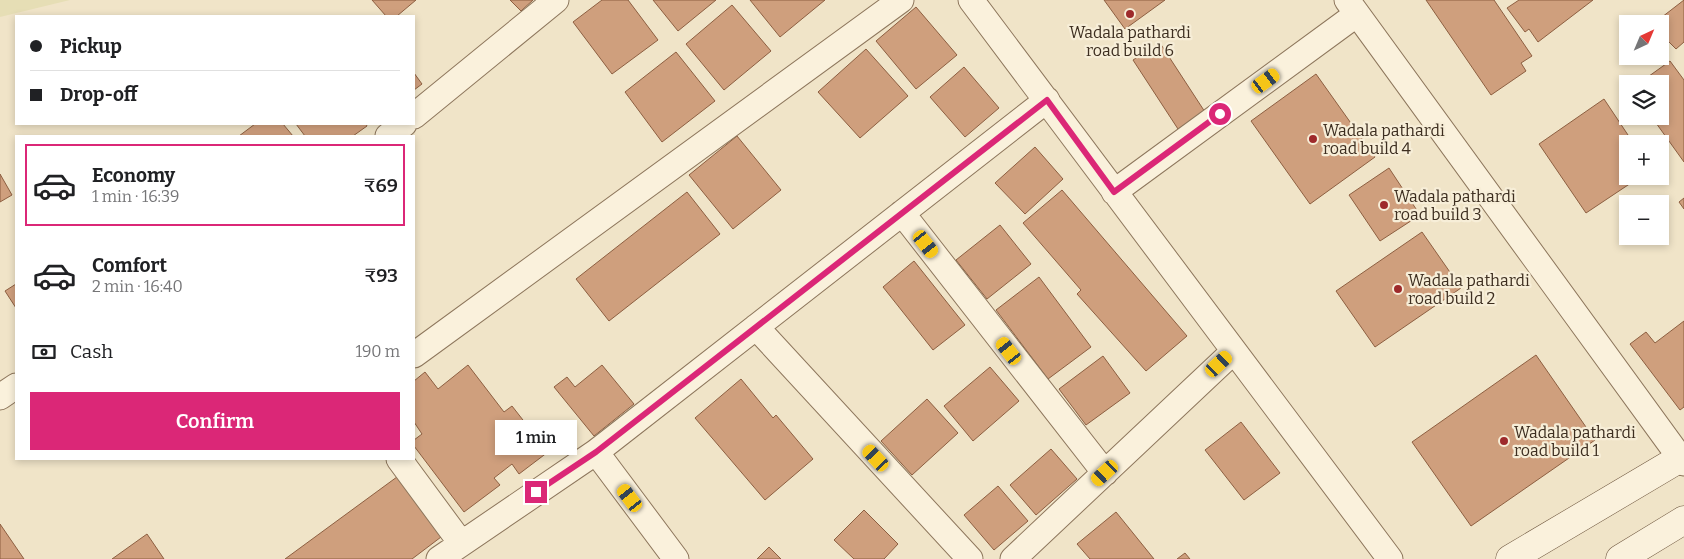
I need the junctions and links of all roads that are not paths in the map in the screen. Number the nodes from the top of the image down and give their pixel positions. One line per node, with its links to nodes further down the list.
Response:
1 (556, 0): 6 (street)
2 (901, 0): 13 (street)
3 (971, 0): 5 (street)
4 (1352, 7): 9 (street); 17 (street)
5 (1047, 100): 9 (street); 10 (street)
6 (415, 115)
7 (403, 125): 8 (street)
8 (389, 135)
9 (1114, 192): 12 (street)
10 (902, 214): 11 (street); 19 (street)
11 (756, 327): 16 (street); 24 (street)
12 (1234, 351): 19 (street); 26 (street)
13 (415, 354)
14 (15, 387): 15 (street)
15 (0, 397)
16 (596, 452): 21 (street); 23 (street)
17 (1683, 459): 27 (main road)
18 (400, 460): 21 (street)
19 (1105, 473): 25 (street)
20 (1684, 520): 28 (main road)
21 (461, 543): 22 (street)
22 (440, 559)
23 (676, 559)
24 (970, 559)
25 (1013, 559)
26 (1390, 559)
27 (1510, 559)
28 (1620, 559)

